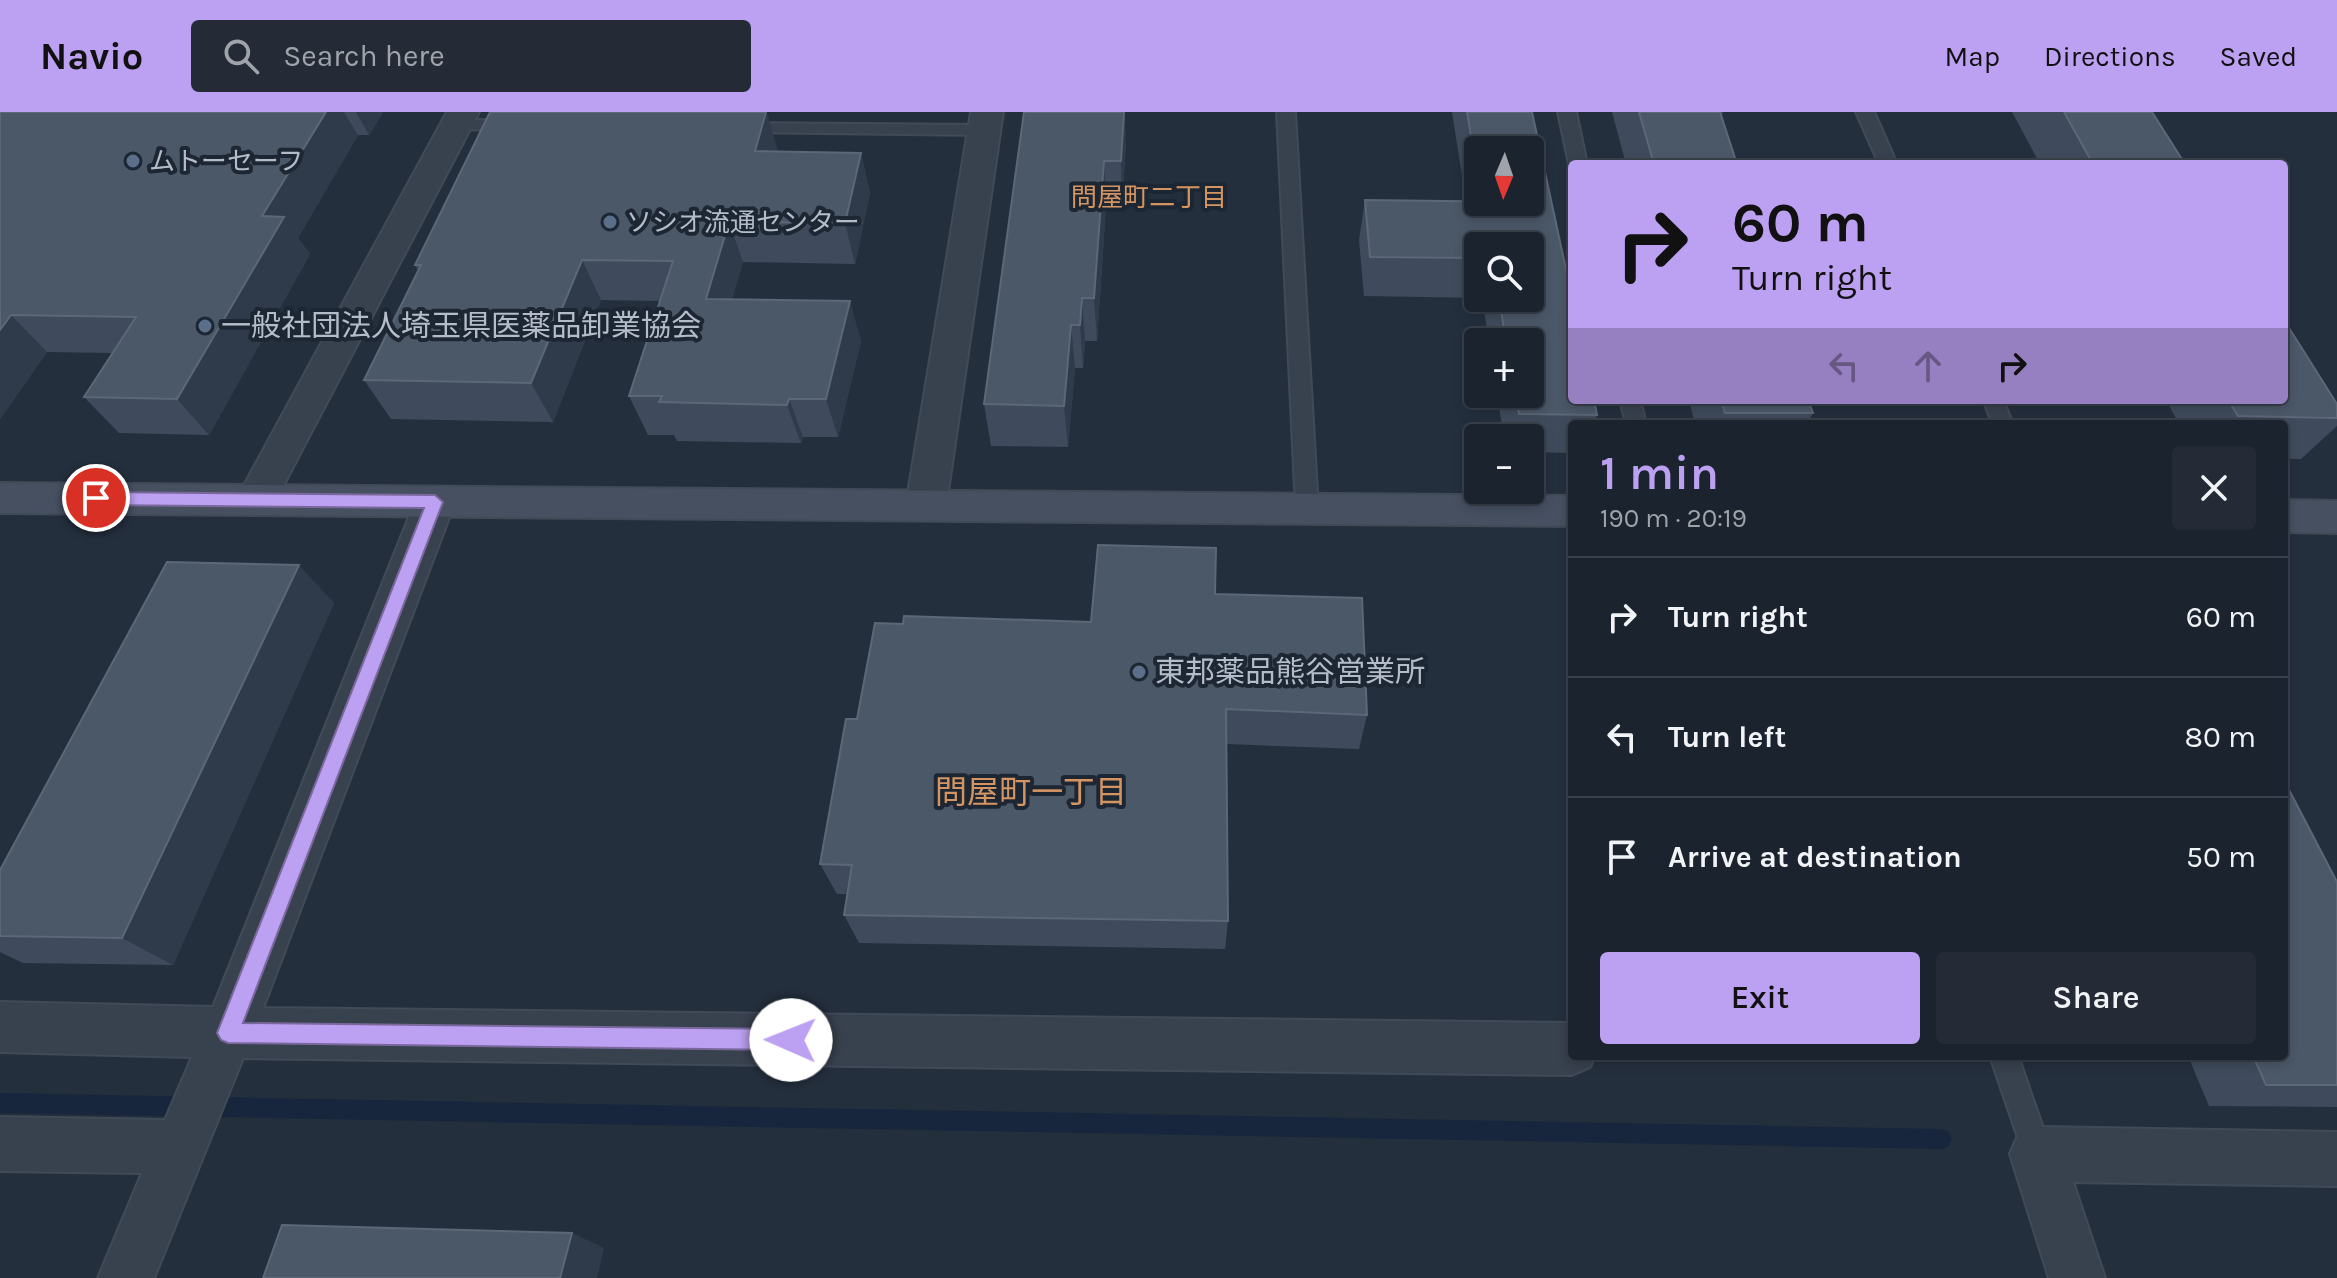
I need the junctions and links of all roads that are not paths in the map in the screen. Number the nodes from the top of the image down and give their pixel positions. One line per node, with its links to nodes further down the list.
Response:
1 (1286, 112): 14 (lane)
2 (1567, 112): 8 (lane)
3 (1865, 112): 9 (lane)
4 (460, 118): 6 (lane); 11 (street)
5 (986, 121): 7 (lane); 13 (street)
6 (536, 126)
7 (727, 128)
8 (1577, 160)
9 (1886, 160)
10 (0, 498): 11 (street)
11 (256, 500): 12 (street)
12 (435, 502): 13 (street); 19 (street)
13 (926, 505): 14 (street)
14 (1307, 509): 15 (street)
15 (1568, 511)
16 (2288, 516): 17 (street)
17 (2337, 517)
18 (0, 1027): 19 (street)
19 (228, 1033): 20 (street); 23 (street)
20 (1568, 1049)
21 (2005, 1060): 24 (lane)
22 (0, 1144): 23 (street)
23 (180, 1147): 26 (street)
24 (2037, 1154): 25 (street); 27 (street)
25 (2337, 1159)
26 (126, 1278)
27 (2077, 1278)

